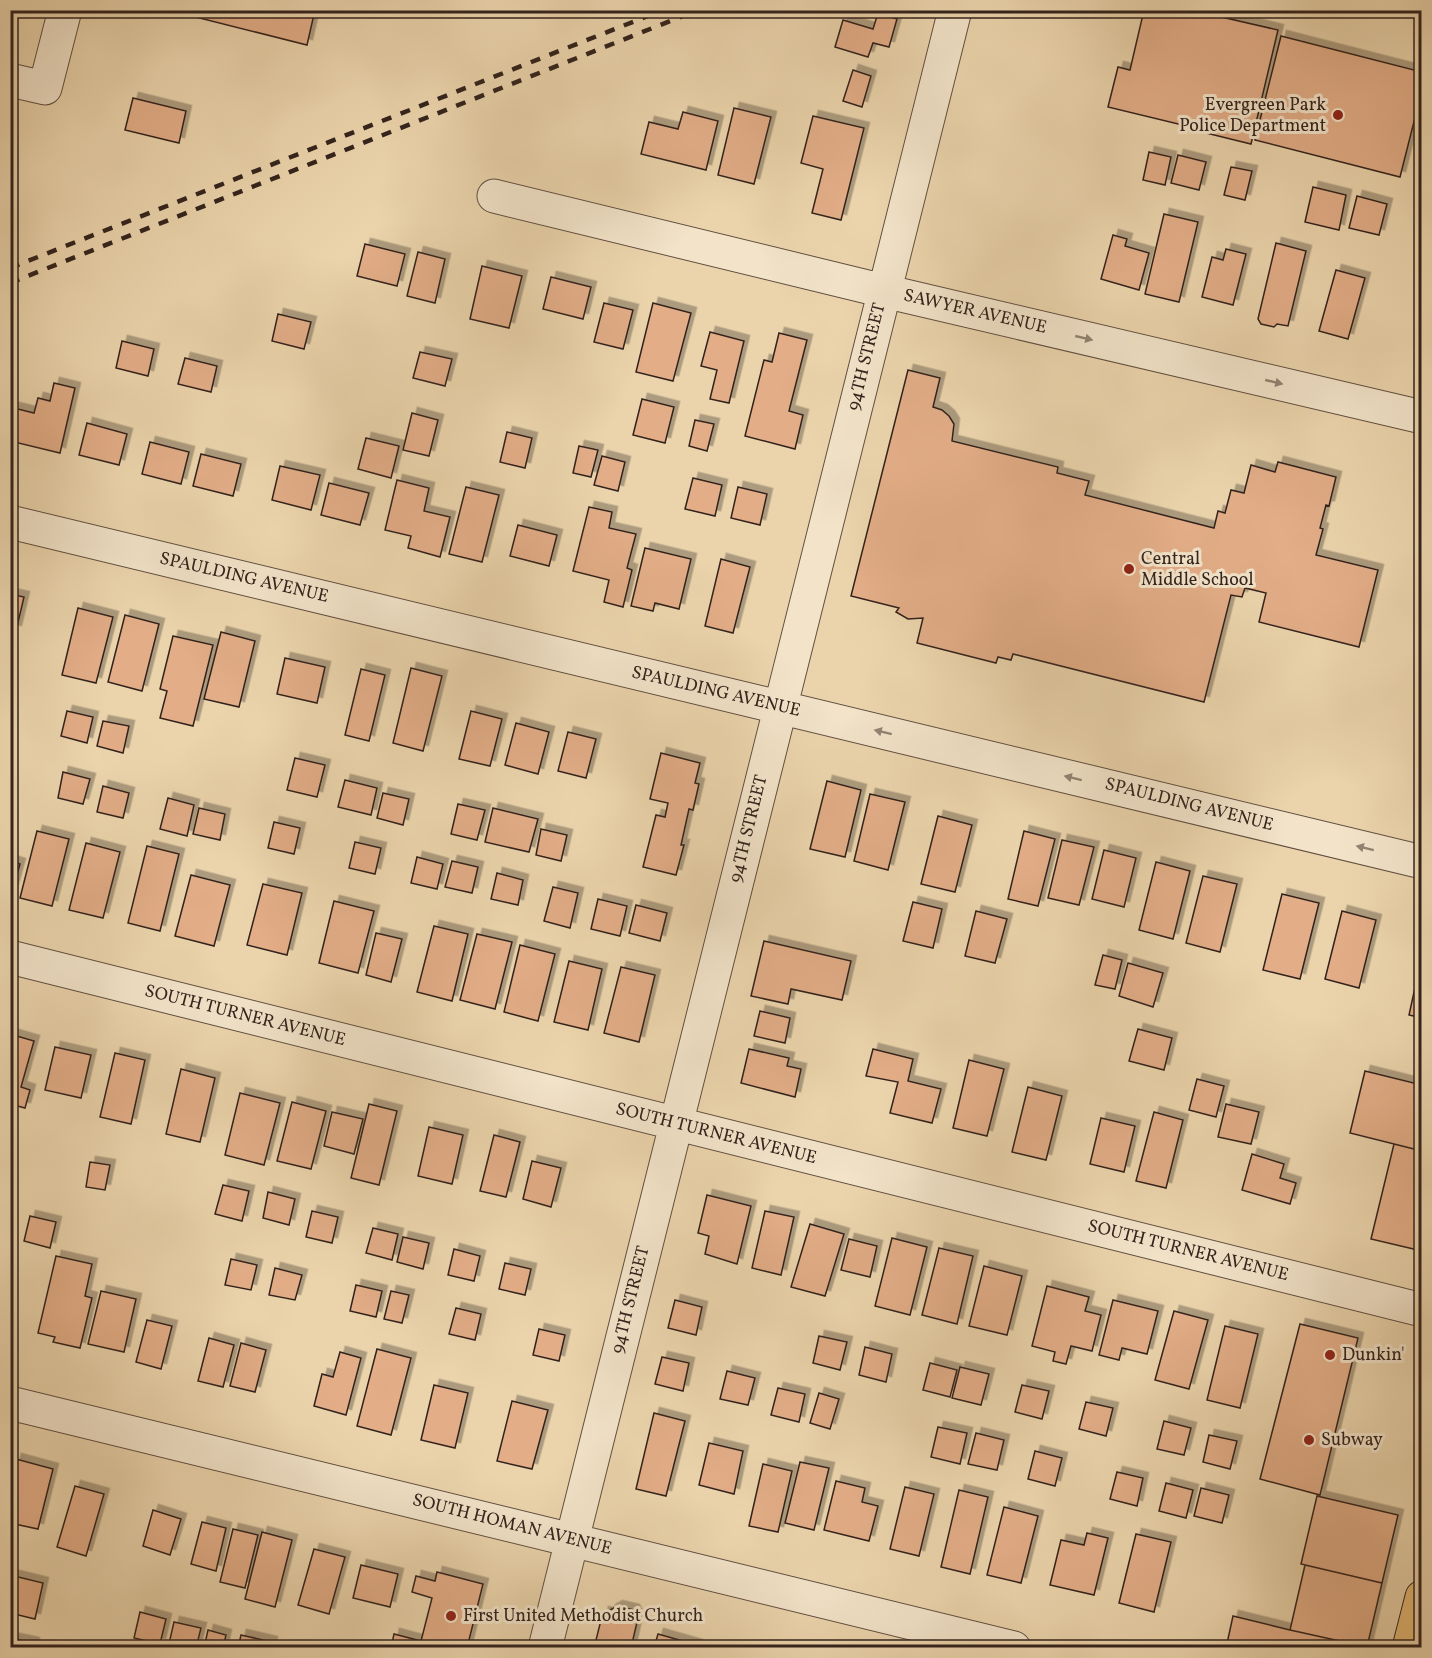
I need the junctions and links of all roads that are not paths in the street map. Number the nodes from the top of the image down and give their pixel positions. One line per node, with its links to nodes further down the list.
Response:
1 (65, 10): 3 (street)
2 (955, 10): 5 (street, 94TH STREET)
3 (10, 80)
4 (494, 196): 5 (street, SAWYER AVENUE)
5 (884, 291): 6 (street, SAWYER AVENUE, one-way to 6); 8 (street, 94TH STREET)
6 (1422, 417)
7 (10, 522): 8 (street, SPAULDING AVENUE)
8 (780, 707): 9 (street, SPAULDING AVENUE, one-way to 8); 11 (street, 94TH STREET)
9 (1422, 862)
10 (10, 957): 11 (street, SOUTH TURNER AVENUE)
11 (675, 1124): 12 (street, SOUTH TURNER AVENUE); 14 (street, 94TH STREET)
12 (1422, 1310)
13 (10, 1403): 14 (street, SOUTH HOMAN AVENUE)
14 (572, 1540): 16 (street, 94TH STREET); 17 (street, SOUTH HOMAN AVENUE)
15 (1422, 1597): 18 (main road)
16 (545, 1647)
17 (1014, 1647)
18 (1409, 1647)

